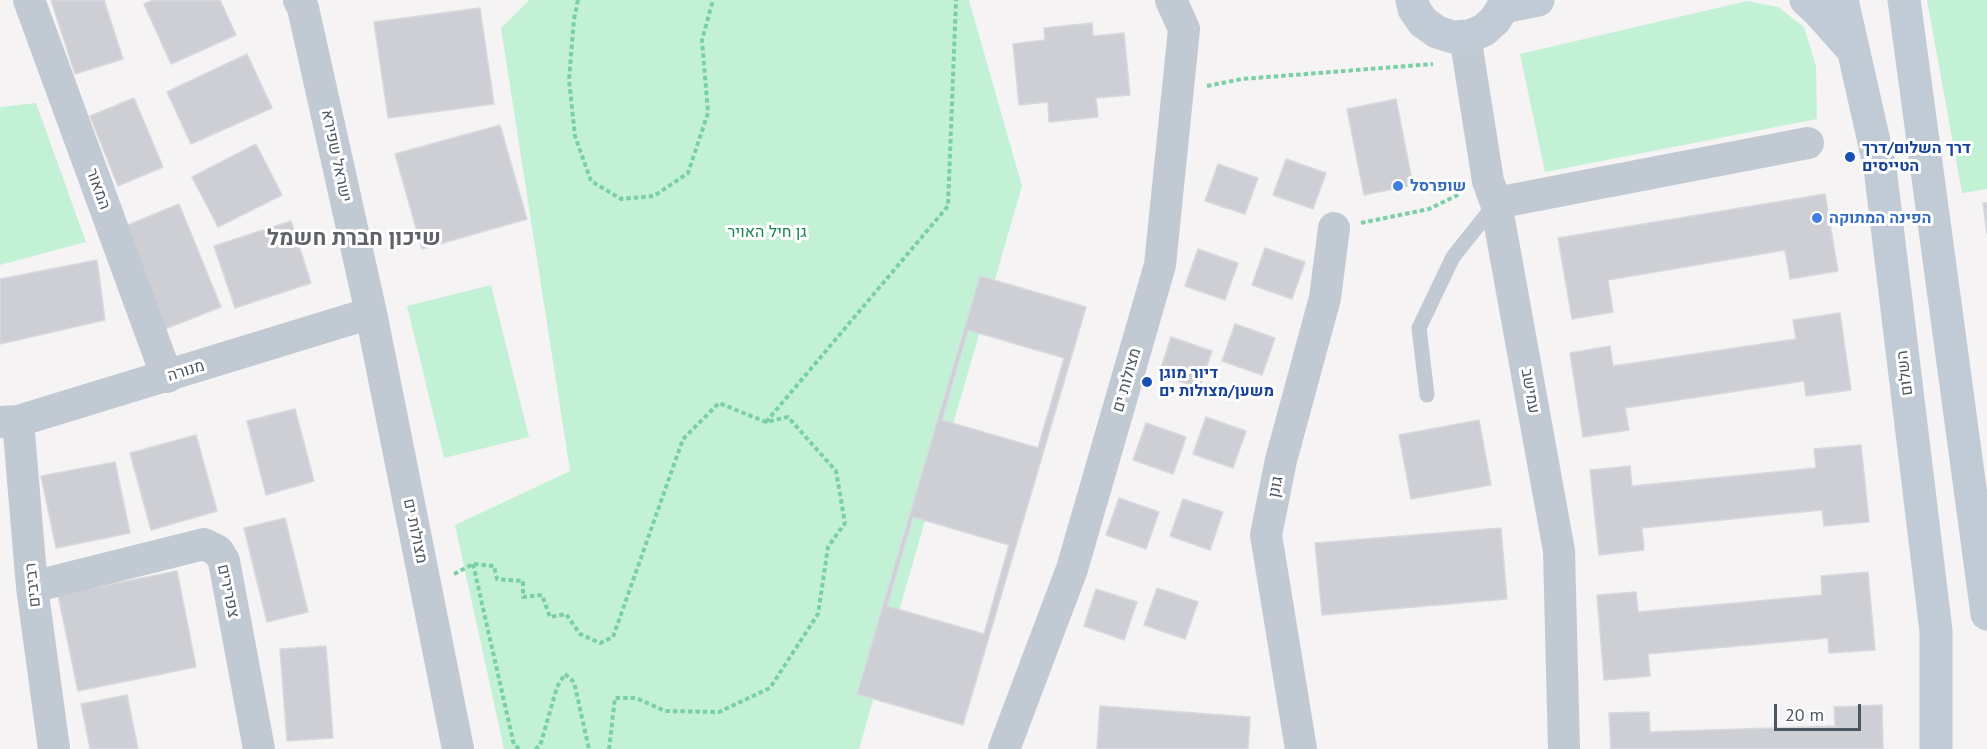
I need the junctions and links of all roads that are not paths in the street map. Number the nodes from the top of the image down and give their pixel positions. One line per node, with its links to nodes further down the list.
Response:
1 (29, 0): 16 (street, המאור)
2 (299, 0): 15 (street, ישראל שפירא)
3 (1172, 0): 24 (street, מצולות ים)
4 (1412, 0): 10 (main road)
5 (1538, 0): 9 (main road)
6 (1806, 0): 11 (main road)
7 (1842, 0): 11 (main road, השלום)
8 (1904, 0): 20 (main road)
9 (1504, 4): 10 (main road)
10 (1467, 49): 13 (street, עמישב)
11 (1856, 52): 27 (main road, השלום)
12 (1808, 143): 13 (street)
13 (1496, 203): 17 (lane); 26 (street, עמישב)
14 (1334, 228): 25 (street, גונן)
15 (370, 314): 16 (street, מנורה); 23 (street, מצולות ים)
16 (167, 377): 18 (street, מנורה)
17 (1427, 395)
18 (9, 422): 19 (street, רביבים)
19 (32, 587): 21 (street, רביבים); 22 (street, צפרירים)
20 (1987, 614)
21 (54, 749)
22 (259, 749)
23 (458, 749)
24 (1004, 749)
25 (1301, 749)
26 (1564, 749)
27 (1936, 749)

